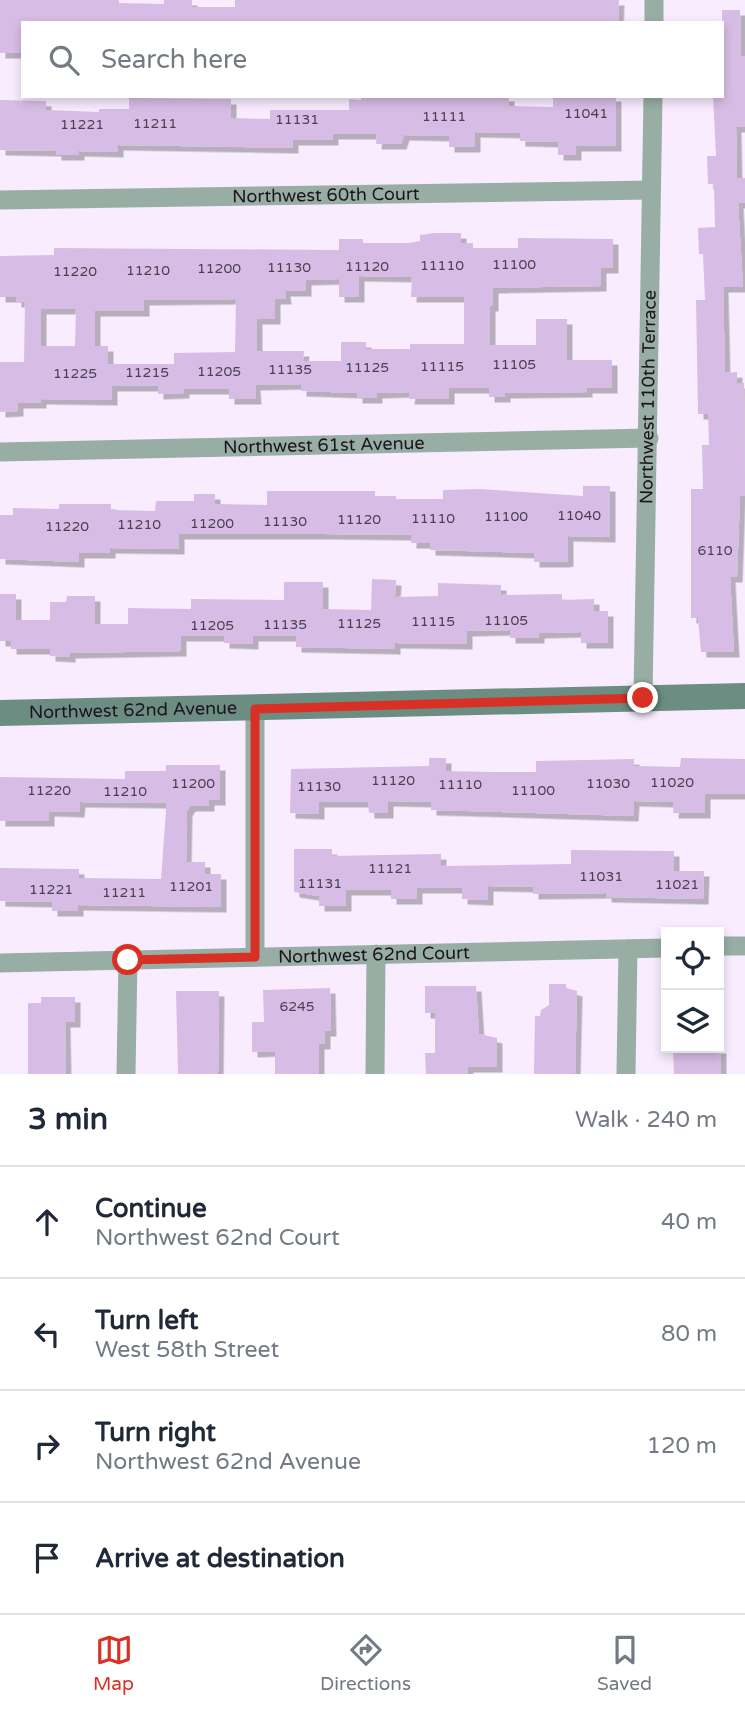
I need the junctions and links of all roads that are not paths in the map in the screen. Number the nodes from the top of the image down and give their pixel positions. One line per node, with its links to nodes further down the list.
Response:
1 (654, 0): 2 (street)
2 (654, 21)
3 (653, 98): 4 (street, Northwest 110th Terrace)
4 (651, 190): 5 (street, Northwest 60th Court); 6 (street, Northwest 110th Terrace)
5 (0, 200)
6 (649, 438): 7 (street, Northwest 61st Avenue); 9 (street, Northwest 110th Terrace)
7 (0, 452)
8 (745, 696): 9 (street, Northwest 62nd Avenue)
9 (643, 698): 10 (street, Northwest 62nd Avenue)
10 (255, 709): 11 (street, Northwest 62nd Avenue); 17 (street)
11 (0, 713)
12 (724, 946): 13 (street)
13 (745, 946)
14 (661, 948): 15 (street, Northwest 62nd Court)
15 (628, 949): 16 (street, Northwest 62nd Court); 22 (street)
16 (376, 954): 17 (street, Northwest 62nd Court); 21 (street)
17 (255, 957): 18 (street, Northwest 62nd Court)
18 (128, 960): 19 (street, Northwest 62nd Court); 20 (street)
19 (0, 963)
20 (126, 1074)
21 (374, 1074)
22 (626, 1074)

